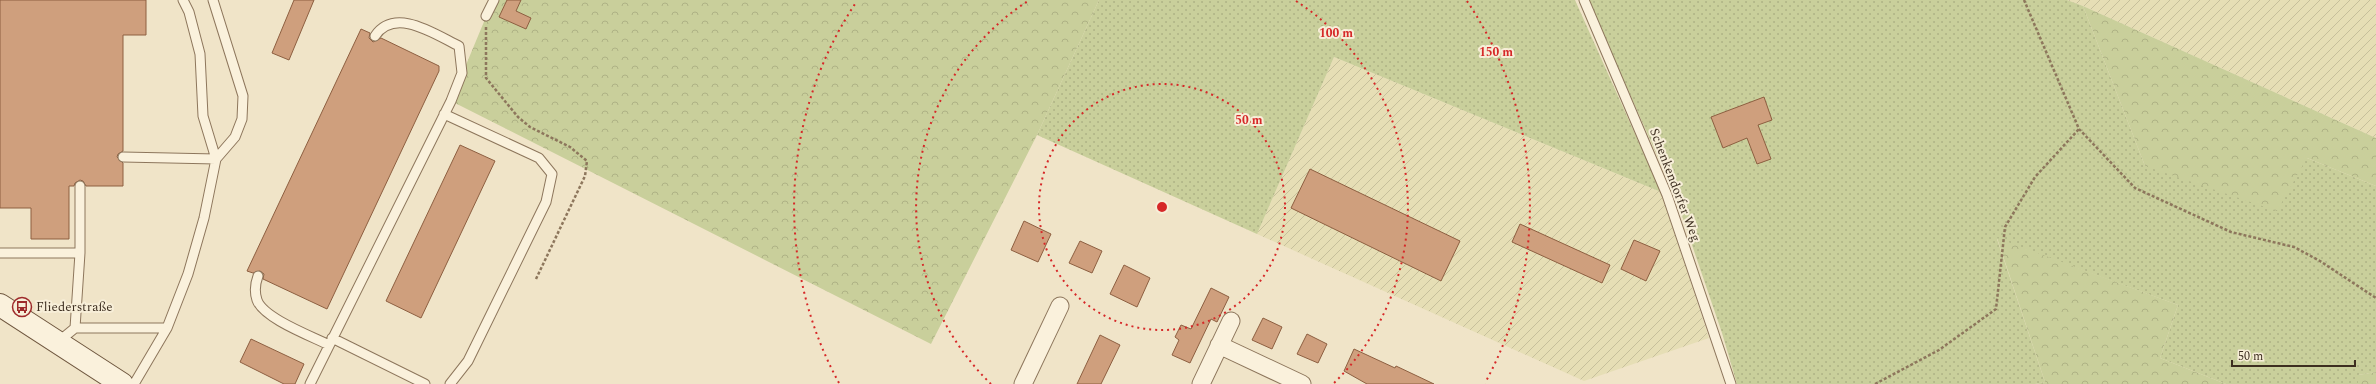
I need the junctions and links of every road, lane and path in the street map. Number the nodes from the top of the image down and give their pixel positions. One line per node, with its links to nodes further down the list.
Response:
1 (183, 0): 11 (lane)
2 (213, 0): 11 (lane)
3 (494, 0): 6 (lane)
4 (1584, 0): 34 (lane, Schenkendorfer Weg)
5 (2024, 0): 9 (path)
6 (486, 16): 16 (path)
7 (375, 36): 8 (lane)
8 (444, 114): 23 (lane); 30 (lane)
9 (2079, 129): 17 (path); 35 (path)
10 (123, 157): 11 (lane)
11 (216, 159): 22 (lane)
12 (80, 186): 13 (lane)
13 (80, 253): 14 (lane); 21 (lane)
14 (0, 254)
15 (258, 276): 23 (lane)
16 (536, 279)
17 (2376, 298)
18 (0, 304): 24 (main road)
19 (1060, 306): 31 (street)
20 (1231, 321): 25 (street)
21 (75, 328): 22 (lane); 24 (lane)
22 (167, 328): 27 (lane)
23 (330, 341): 28 (lane); 29 (lane)
24 (58, 342): 26 (main road)
25 (1219, 345): 32 (street); 33 (street)
26 (122, 384)
27 (134, 384)
28 (310, 384)
29 (425, 384)
30 (450, 384)
31 (1023, 384)
32 (1201, 384)
33 (1302, 384)
34 (1731, 384)
35 (1875, 384)

